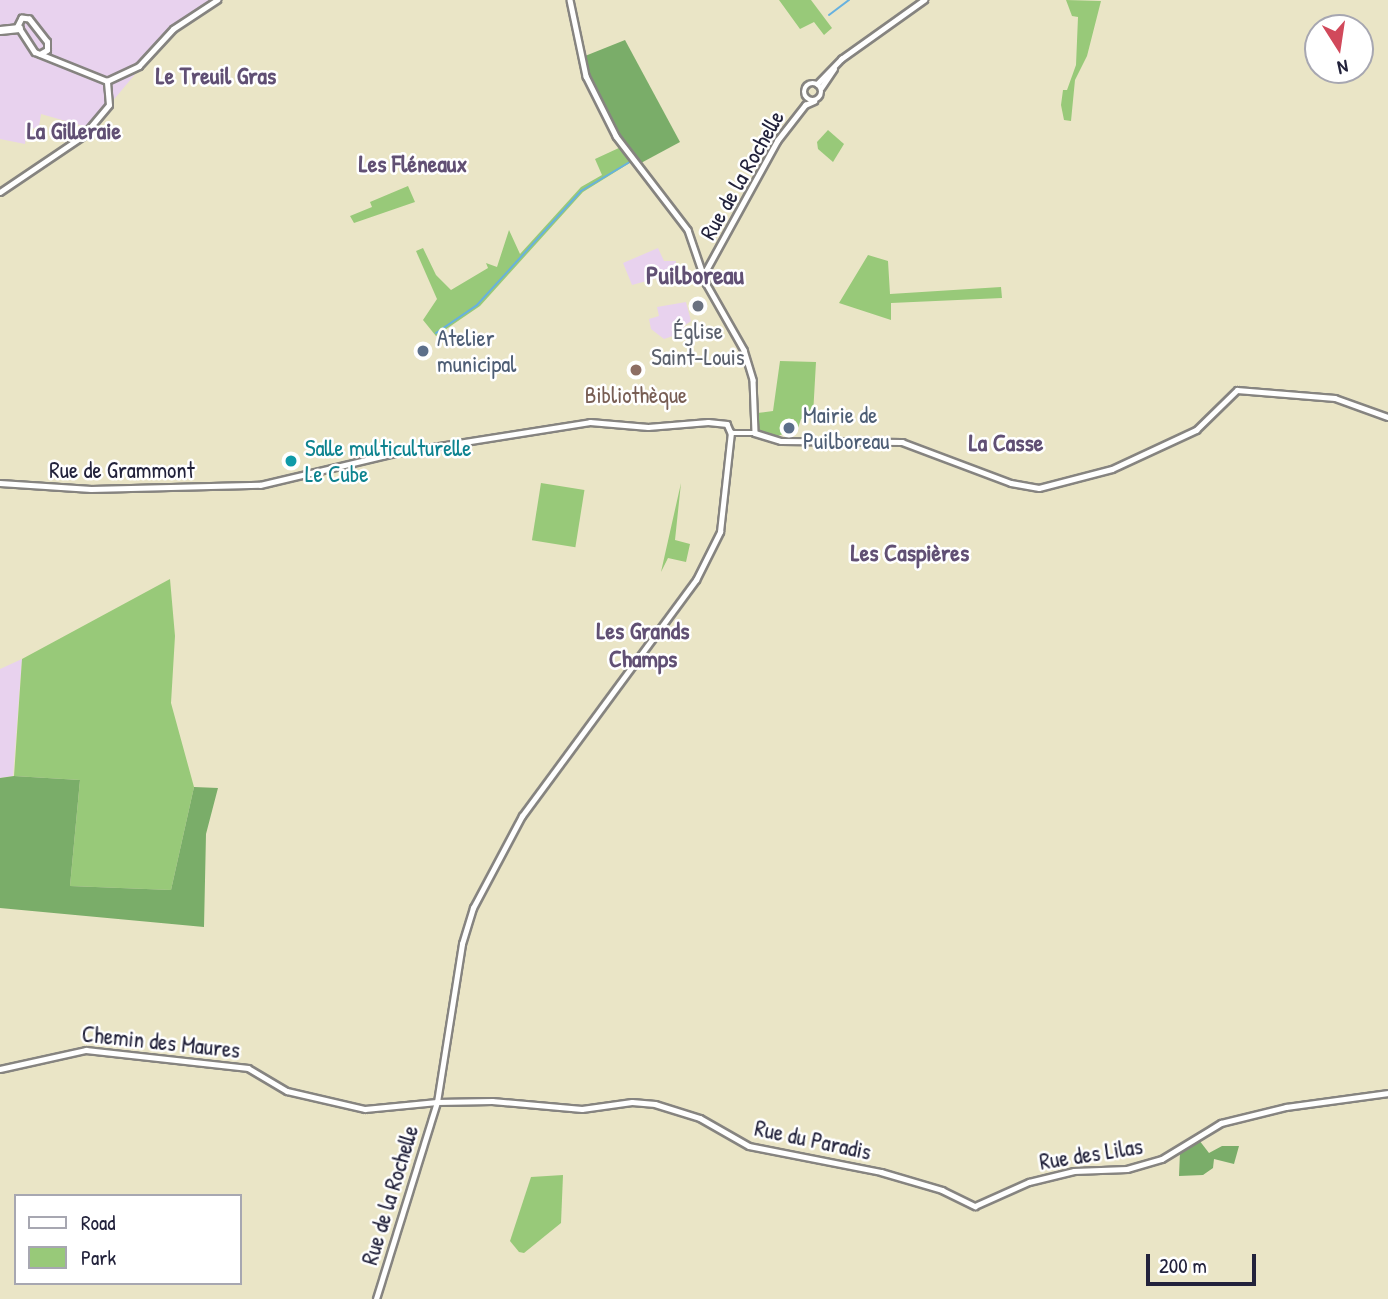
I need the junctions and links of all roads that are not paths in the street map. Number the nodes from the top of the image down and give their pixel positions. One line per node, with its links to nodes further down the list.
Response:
1 (217, 0): 11 (street)
2 (570, 0): 17 (street)
3 (922, 1): 12 (street)
4 (19, 28): 5 (highway); 6 (street); 7 (street)
5 (0, 30)
6 (42, 37): 7 (street); 8 (street)
7 (31, 45): 9 (street)
8 (47, 50): 9 (street); 10 (street)
9 (40, 54): 10 (street)
10 (54, 62): 11 (street)
11 (107, 81): 16 (street)
12 (819, 86): 13 (street); 14 (street)
13 (806, 97): 14 (street); 15 (street, Rue de la Rochelle)
14 (814, 101): 15 (street, Rue de la Rochelle)
15 (805, 105): 18 (street, Rue de la Rochelle)
16 (0, 192)
17 (700, 262): 18 (street, Rue de la Rochelle); 19 (street)
18 (711, 263): 19 (street, Rue de la Rochelle)
19 (704, 275): 22 (street)
20 (1388, 417): 22 (street)
21 (732, 433): 22 (street); 23 (street, Rue de Grammont); 26 (street, Rue de la Rochelle)
22 (755, 433)
23 (0, 483)
24 (0, 1069): 26 (street, Chemin des Maures)
25 (1388, 1093): 27 (street, Rue des Lilas)
26 (437, 1101): 27 (street, Rue du Paradis); 28 (street, Rue de la Rochelle)
27 (975, 1206)
28 (376, 1299)

